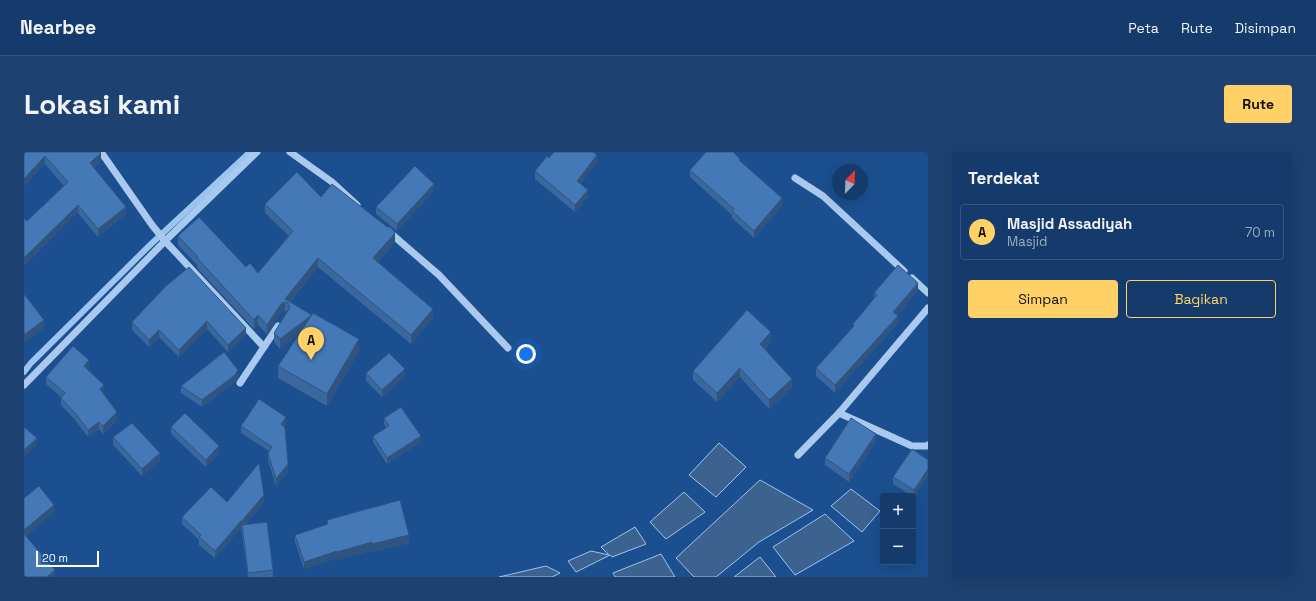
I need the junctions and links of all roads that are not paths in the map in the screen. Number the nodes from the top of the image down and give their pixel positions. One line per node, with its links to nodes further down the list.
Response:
1 (102, 152): 7 (street)
2 (258, 152): 7 (street)
3 (290, 152): 5 (street)
4 (795, 178): 8 (street)
5 (361, 208)
6 (383, 226): 12 (street)
7 (164, 239): 11 (street); 13 (street)
8 (928, 293)
9 (928, 308): 15 (street)
10 (281, 322): 11 (street)
11 (264, 347): 14 (street)
12 (508, 348)
13 (26, 382)
14 (240, 383)
15 (839, 414): 16 (street); 17 (street)
16 (928, 445)
17 (798, 455)

